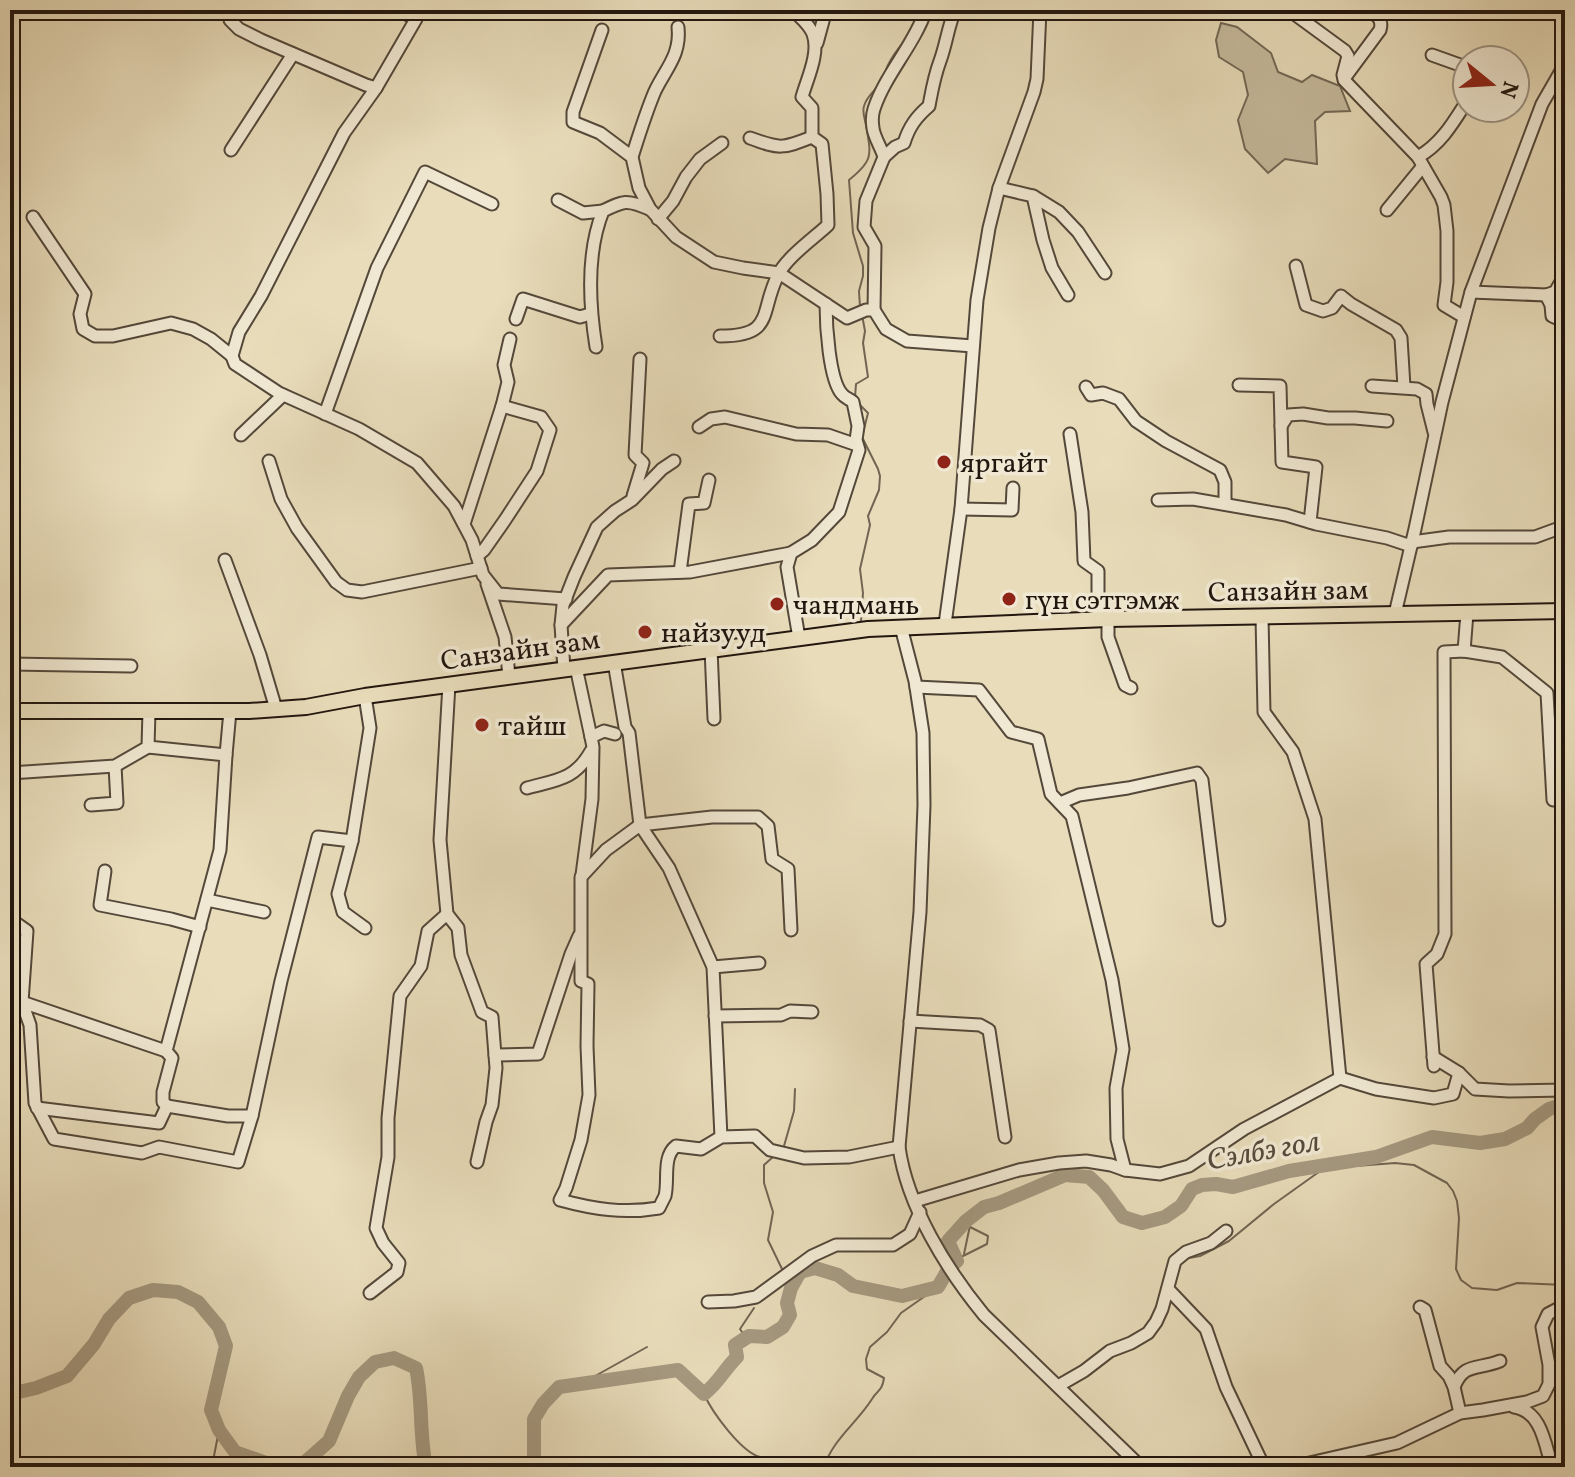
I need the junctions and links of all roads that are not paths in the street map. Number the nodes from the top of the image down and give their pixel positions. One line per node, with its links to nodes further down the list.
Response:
1 (399, 10): 18 (street)
2 (793, 10): 12 (street)
3 (826, 10): 12 (street)
4 (926, 10): 25 (street)
5 (955, 10): 25 (street)
6 (1040, 10): 27 (street)
7 (1289, 10): 17 (street)
8 (1369, 10): 17 (street)
9 (230, 20): 13 (street)
10 (678, 27): 24 (street)
11 (602, 30): 24 (street)
12 (815, 51): 20 (street)
13 (293, 54): 18 (street); 23 (street)
14 (1432, 55): 15 (street)
15 (1451, 62)
16 (1565, 64): 39 (street)
17 (1344, 80): 26 (street)
18 (376, 88): 52 (street)
19 (1453, 124): 26 (street)
20 (812, 137): 21 (street); 36 (street)
21 (750, 138)
22 (722, 143): 33 (street)
23 (231, 150)
24 (632, 157): 33 (street)
25 (884, 157): 43 (street)
26 (1420, 161): 31 (street); 45 (street)
27 (999, 188): 28 (street); 50 (street)
28 (1033, 196): 37 (street); 40 (street)
29 (558, 200): 32 (street)
30 (492, 204): 60 (street)
31 (1387, 210)
32 (603, 211): 33 (street); 44 (street)
33 (654, 214): 36 (street)
34 (33, 217): 52 (street)
35 (1296, 266): 57 (street)
36 (779, 273): 42 (street); 48 (street)
37 (1105, 273)
38 (1565, 275): 41 (street)
39 (1471, 292): 41 (street); 45 (street)
40 (1068, 295)
41 (1546, 295): 47 (street)
42 (826, 304): 43 (street); 67 (street)
43 (874, 310): 50 (street)
44 (590, 314): 46 (street); 51 (street)
45 (1464, 317): 66 (street)
46 (516, 319)
47 (1565, 322)
48 (720, 336)
49 (510, 339): 59 (street)
50 (973, 346): 75 (street)
51 (596, 347)
52 (232, 356): 58 (street)
53 (640, 359): 72 (street)
54 (1239, 385): 63 (street)
55 (1372, 386): 57 (street)
56 (1086, 387): 74 (street)
57 (1404, 387): 66 (street)
58 (283, 395): 60 (street); 65 (street)
59 (502, 406): 77 (street); 82 (street)
60 (325, 414): 77 (street)
61 (1387, 421): 63 (street)
62 (699, 427): 67 (street)
63 (1281, 427): 76 (street)
64 (1070, 434): 92 (street)
65 (241, 435)
66 (1435, 435): 79 (street)
67 (857, 445): 81 (street)
68 (269, 461): 84 (street)
69 (674, 461): 72 (street)
70 (709, 480): 85 (street)
71 (1013, 488): 75 (street)
72 (632, 500): 86 (street)
73 (1158, 500): 74 (street)
74 (1225, 504): 76 (street)
75 (961, 509): 93 (street)
76 (1310, 522): 79 (street)
77 (464, 524): 82 (street)
78 (1565, 526): 79 (street)
79 (1412, 544): 90 (street)
80 (578, 548): 86 (street)
81 (791, 553): 85 (street); 96 (street)
82 (477, 556): 84 (street)
83 (225, 560): 108 (street)
84 (483, 572): 87 (street); 103 (street)
85 (680, 572): 94 (street)
86 (574, 577): 87 (street)
87 (566, 599): 94 (street)
88 (1565, 611): 89 (main road, Санзайн зам)
89 (1467, 613): 90 (main road, Санзайн зам); 98 (street)
90 (1395, 614): 91 (main road, Санзайн зам)
91 (1262, 617): 92 (main road, Санзайн зам); 146 (street)
92 (1103, 619): 93 (main road, Санзайн зам); 106 (street)
93 (945, 624): 95 (main road, Санзайн зам)
94 (561, 625): 102 (street)
95 (901, 627): 96 (main road, Санзайн зам); 105 (street)
96 (799, 638): 97 (main road, Санзайн зам)
97 (711, 649): 99 (main road, Санзайн зам); 112 (street)
98 (1464, 651): 120 (street); 145 (street)
99 (614, 662): 102 (main road, Санзайн зам); 123 (street)
100 (10, 664): 101 (street)
101 (131, 666)
102 (570, 668): 103 (main road, Санзайн зам); 114 (street)
103 (509, 676): 104 (main road, Санзайн зам)
104 (449, 684): 107 (main road, Санзайн зам); 129 (street)
105 (916, 687): 121 (street); 142 (street)
106 (1131, 688)
107 (365, 696): 108 (main road, Санзайн зам); 124 (street)
108 (276, 709): 111 (main road, Санзайн зам)
109 (10, 711): 110 (main road, Санзайн зам)
110 (149, 711): 111 (main road, Санзайн зам); 115 (street)
111 (230, 711): 116 (street)
112 (714, 719)
113 (615, 734): 114 (street)
114 (592, 742): 119 (street); 126 (street)
115 (148, 747): 116 (street); 117 (street)
116 (226, 755): 127 (street)
117 (115, 766): 118 (street); 122 (street)
118 (10, 773)
119 (527, 788)
120 (1553, 800)
121 (1060, 803): 131 (street); 155 (street)
122 (91, 805)
123 (640, 825): 126 (street); 134 (street); 137 (street)
124 (352, 841): 133 (street); 150 (street)
125 (105, 871): 132 (street)
126 (581, 877): 135 (street)
127 (207, 900): 128 (street); 132 (street)
128 (264, 912)
129 (447, 914): 144 (street); 159 (street)
130 (10, 919): 139 (street)
131 (1219, 920)
132 (200, 927): 143 (street)
133 (365, 928)
134 (791, 930)
135 (581, 932): 144 (street); 151 (street)
136 (759, 963): 137 (street)
137 (713, 967): 141 (street)
138 (10, 995): 139 (street)
139 (22, 1002): 143 (street); 149 (street)
140 (812, 1012): 141 (street)
141 (715, 1016): 151 (street)
142 (910, 1021): 152 (street); 153 (street)
143 (166, 1051): 148 (street)
144 (495, 1055): 154 (street)
145 (1459, 1073): 146 (street); 147 (street)
146 (1340, 1078): 155 (street)
147 (1565, 1090)
148 (167, 1106): 149 (street); 150 (street)
149 (37, 1108): 150 (street)
150 (252, 1116)
151 (721, 1137): 153 (street)
152 (1005, 1137)
153 (899, 1147): 156 (street)
154 (477, 1162)
155 (1125, 1170): 156 (street)
156 (917, 1206): 160 (street); 164 (street)
157 (1226, 1231): 158 (street)
158 (1168, 1289): 164 (street); 169 (street)
159 (370, 1293)
160 (708, 1302)
161 (1564, 1305): 166 (street)
162 (1420, 1307): 165 (street)
163 (1500, 1361): 165 (street)
164 (1058, 1386): 168 (street)
165 (1454, 1387): 167 (street)
166 (1501, 1406): 167 (street); 171 (street)
167 (1460, 1413): 170 (street)
168 (1141, 1467)
169 (1264, 1467)
170 (1292, 1467)
171 (1552, 1467)

